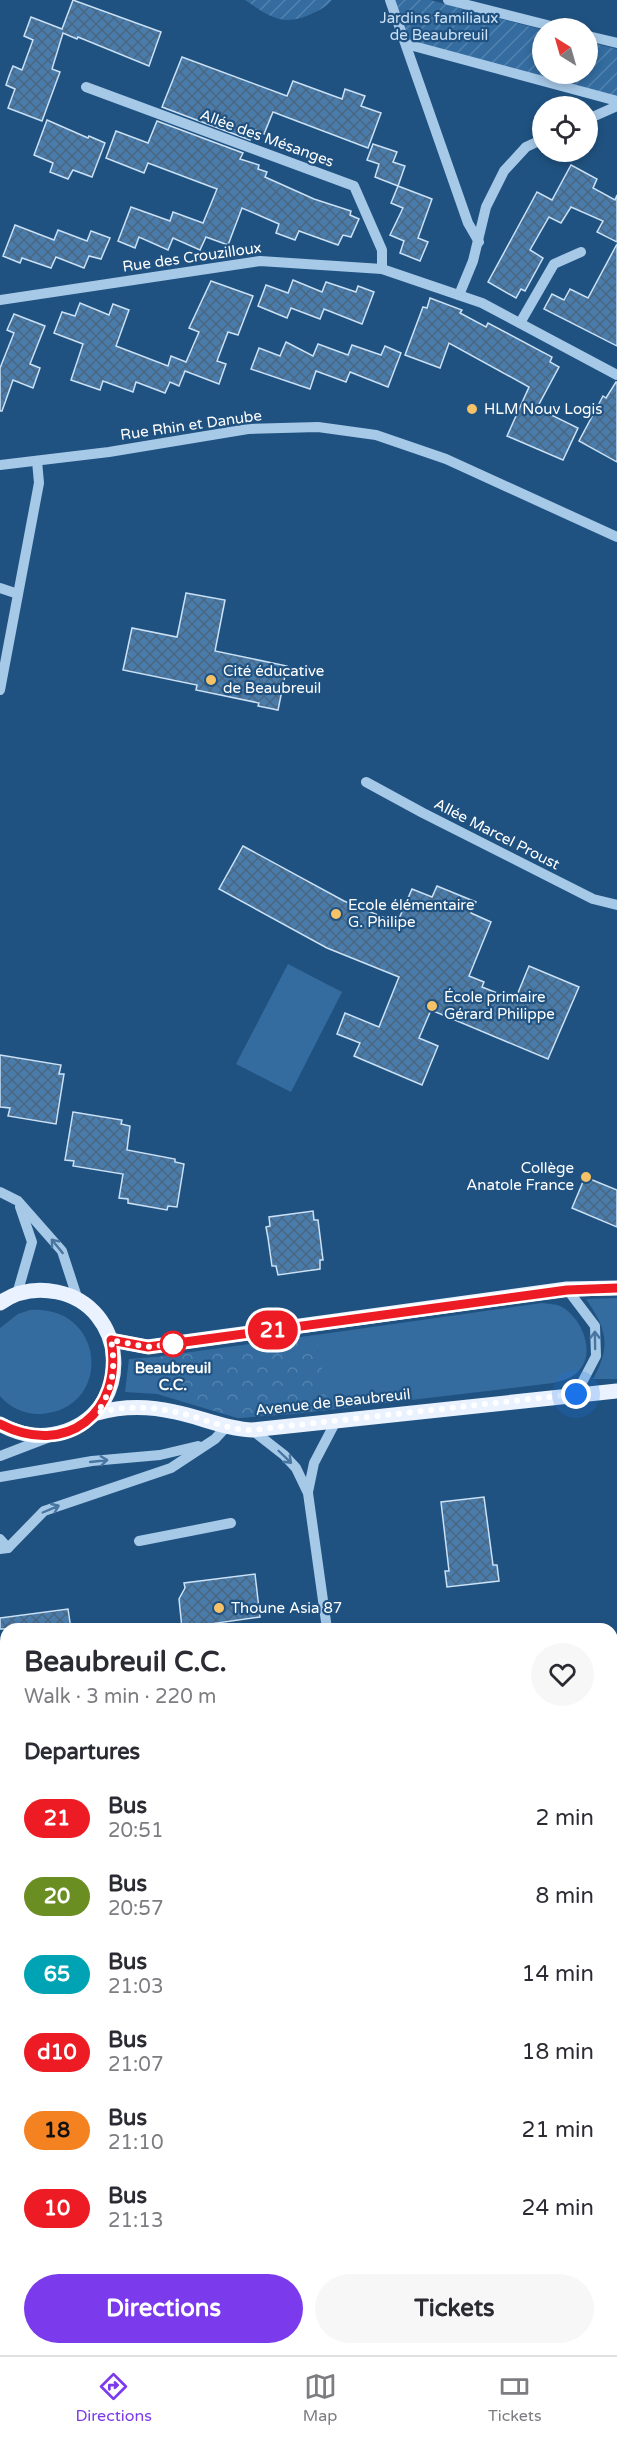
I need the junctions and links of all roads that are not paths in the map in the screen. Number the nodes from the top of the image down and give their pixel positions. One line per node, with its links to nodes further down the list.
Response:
1 (390, 0): 5 (street)
2 (448, 0): 3 (street)
3 (532, 21)
4 (598, 39): 6 (street)
5 (406, 44): 8 (street); 12 (street)
6 (617, 44)
7 (86, 87): 14 (street, Allée des Mésanges)
8 (617, 101)
9 (617, 106): 10 (street)
10 (598, 115)
11 (532, 144): 12 (street)
12 (479, 242): 15 (street)
13 (581, 252): 17 (street)
14 (382, 269): 15 (street, Rue des Crouzilloux); 16 (street, Rue des Crouzilloux)
15 (459, 295): 17 (street, Rue des Crouzilloux)
16 (0, 300)
17 (520, 323): 18 (street, Rue des Crouzilloux)
18 (617, 375)
19 (37, 461): 20 (street, Rue Rhin et Danube); 21 (street, Rue Rhin et Danube); 23 (street)
20 (0, 465)
21 (617, 537)
22 (0, 588): 23 (street)
23 (18, 594): 24 (street)
24 (0, 690)
25 (366, 782): 26 (street, Allée Marcel Proust)
26 (617, 905)
27 (0, 1192): 28 (street)
28 (18, 1201): 31 (street); 32 (street, one-way to 28)
29 (617, 1288): 30 (main road)
30 (567, 1290): 34 (main road); 36 (street, one-way to 30)
31 (17, 1294): 32 (main road); 33 (main road)
32 (78, 1300): 34 (main road)
33 (0, 1303)
34 (111, 1340): 37 (main road)
35 (617, 1391): 36 (main road, Avenue de Beaubreuil)
36 (576, 1394): 38 (main road, Avenue de Beaubreuil)
37 (97, 1413): 40 (main road, Avenue de Beaubreuil); 42 (main road, Avenue de Beaubreuil)
38 (336, 1421): 41 (main road, Avenue de Beaubreuil); 46 (street)
39 (0, 1424): 42 (main road, Avenue de Beaubreuil)
40 (226, 1427): 41 (main road, Avenue de Beaubreuil); 43 (street)
41 (252, 1430): 46 (street, one-way to 46)
42 (52, 1436): 44 (street)
43 (204, 1444): 45 (street, one-way to 43); 50 (street, one-way to 43)
44 (0, 1456)
45 (0, 1477)
46 (308, 1493): 51 (street)
47 (231, 1523): 49 (street)
48 (0, 1539): 50 (street)
49 (140, 1541)
50 (4, 1549)
51 (326, 1623)

